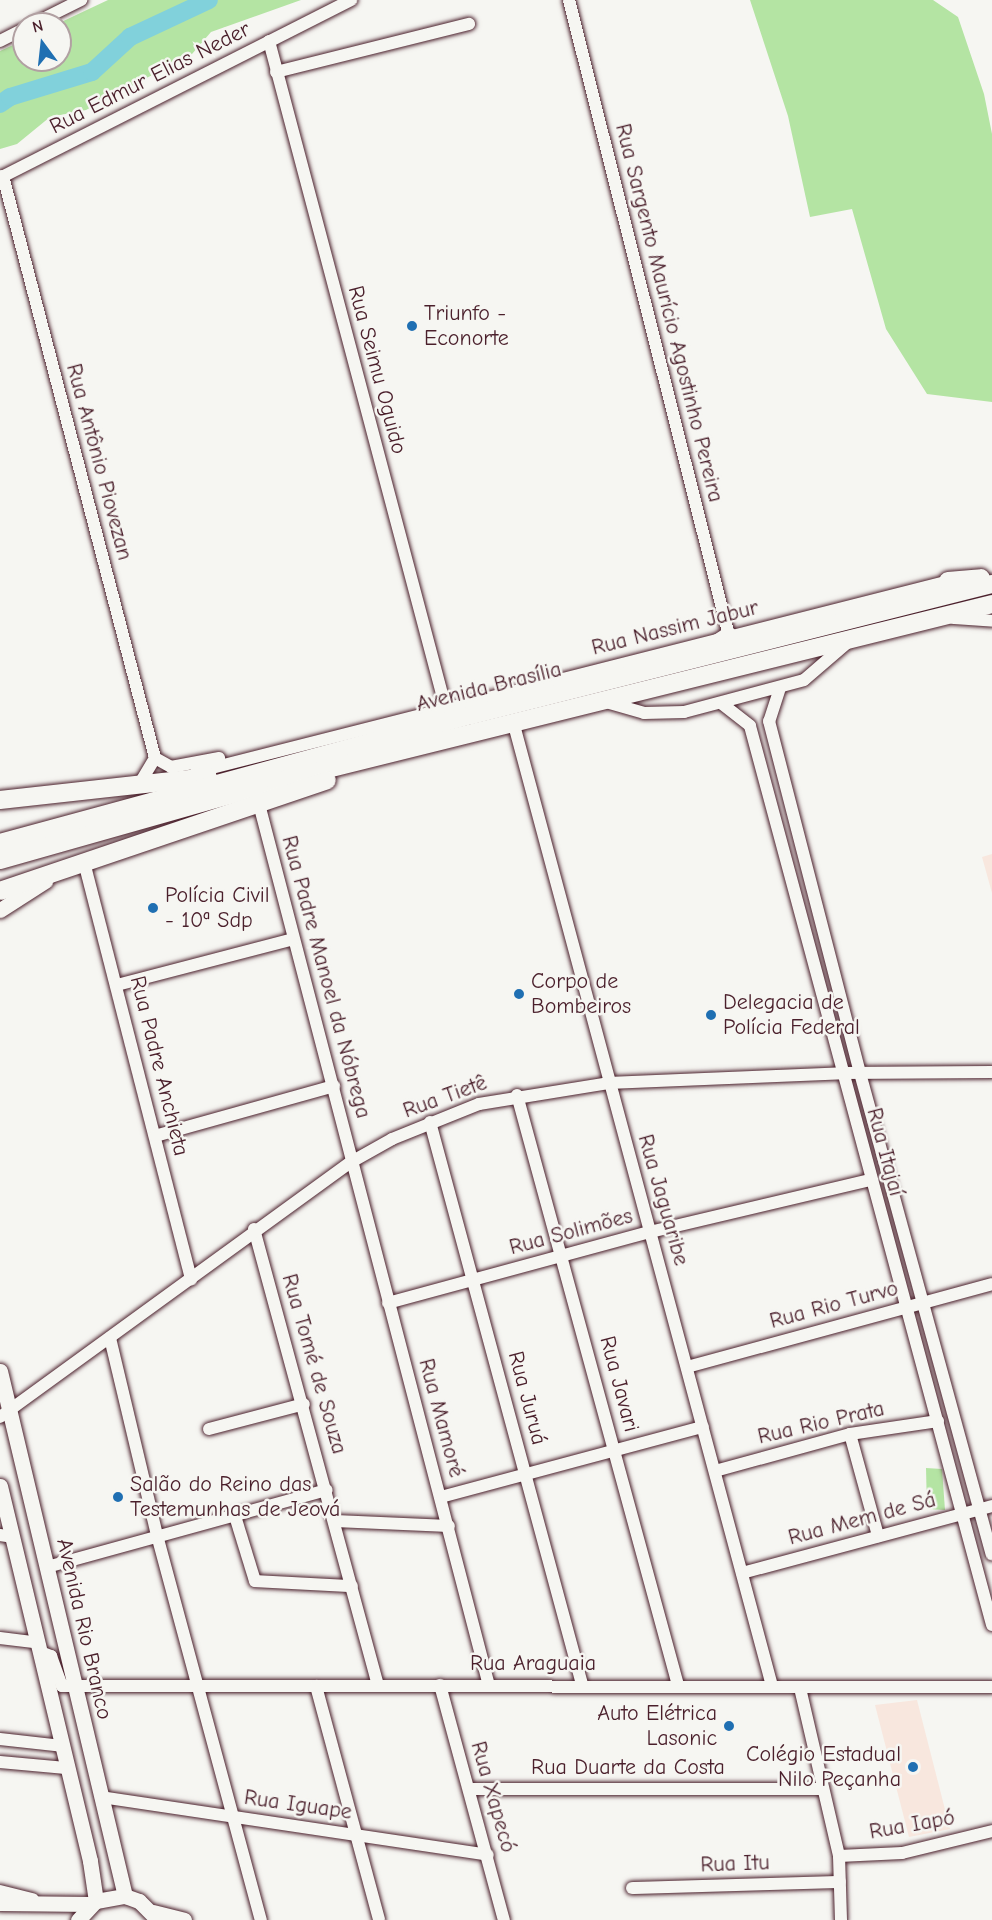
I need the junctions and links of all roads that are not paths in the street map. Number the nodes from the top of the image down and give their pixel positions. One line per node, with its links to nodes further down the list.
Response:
1 (81, 0): 4 (street)
2 (351, 0): 6 (street, Rua Edmur Elias Neder)
3 (569, 0): 16 (street, Rua Sargento Maurício Agostinho Pereira)
4 (57, 12)
5 (469, 24): 7 (street)
6 (269, 41): 7 (street, Rua Seimu Oguido); 8 (street, Rua Edmur Elias Neder)
7 (276, 72): 22 (street, Rua Seimu Oguido)
8 (1, 177): 27 (street, Rua Antônio Piovezan)
9 (992, 570): 11 (street, Rua Nassim Jabur)
10 (992, 577): 11 (highway)
11 (948, 581): 16 (street, Rua Nassim Jabur)
12 (992, 584): 18 (highway, Avenida Brasília)
13 (992, 604): 14 (highway, Avenida Brasília)
14 (940, 617): 15 (street); 17 (highway, Avenida Brasília)
15 (992, 621)
16 (729, 636): 18 (highway); 22 (street, Rua Nassim Jabur)
17 (848, 642): 19 (street); 20 (highway, Avenida Brasília)
18 (681, 665): 29 (highway, Avenida Brasília)
19 (780, 688): 21 (street); 23 (street)
20 (605, 701): 21 (street); 24 (highway, Avenida Brasília)
21 (721, 703): 25 (street)
22 (446, 709): 28 (street, Rua Nassim Jabur)
23 (769, 721): 25 (street); 43 (street, Rua Itajaí)
24 (514, 725): 26 (highway, Avenida Brasília); 44 (street, Rua Jaguaribe)
25 (750, 726): 42 (street, Rua Itajaí)
26 (431, 745): 33 (highway); 35 (highway, Avenida Brasília)
27 (155, 758): 28 (street); 31 (street)
28 (239, 761): 30 (street, Rua Nassim Jabur)
29 (254, 773): 30 (highway); 34 (highway, Avenida Brasília)
30 (160, 781): 31 (highway)
31 (140, 783): 32 (highway)
32 (0, 801)
33 (259, 804): 36 (highway); 39 (street, Rua Padre Manoel da Nóbrega)
34 (0, 843)
35 (0, 860)
36 (80, 863): 37 (highway); 38 (main road); 40 (street, Rua Padre Anchieta)
37 (0, 891)
38 (0, 910)
39 (293, 939): 40 (street); 45 (street, Rua Padre Manoel da Nóbrega)
40 (117, 985): 48 (street, Rua Padre Anchieta)
41 (992, 1072): 43 (street, Rua Tietê)
42 (843, 1073): 43 (street, Rua Tietê); 44 (street, Rua Tietê); 50 (street, Rua Itajaí)
43 (860, 1073): 57 (street, Rua Itajaí)
44 (608, 1083): 46 (street, Rua Tietê); 52 (street, Rua Jaguaribe)
45 (334, 1086): 48 (street); 49 (street, Rua Padre Manoel da Nóbrega)
46 (517, 1095): 47 (street, Rua Tietê); 53 (street, Rua Javari)
47 (430, 1122): 49 (street, Rua Tietê); 54 (street, Rua Juruá)
48 (155, 1136): 55 (street, Rua Padre Anchieta)
49 (353, 1161): 51 (street, Rua Tietê); 58 (street, Rua Mamoré)
50 (870, 1179): 52 (street, Rua Solimões); 59 (street, Rua Itajaí)
51 (254, 1229): 55 (street, Rua Tietê); 63 (street, Rua Tomé de Souza)
52 (650, 1232): 53 (street, Rua Solimões); 61 (street, Rua Jaguaribe)
53 (562, 1258): 54 (street, Rua Solimões); 69 (street, Rua Javari)
54 (473, 1279): 58 (street, Rua Solimões); 71 (street, Rua Juruá)
55 (191, 1280): 60 (street, Rua Tietê)
56 (992, 1284): 57 (street, Rua Rio Turvo)
57 (925, 1302): 59 (street, Rua Rio Turvo); 75 (street, Rua Itajaí)
58 (388, 1303): 74 (street, Rua Mamoré)
59 (906, 1307): 61 (street, Rua Rio Turvo); 65 (street, Rua Itajaí)
60 (110, 1338): 64 (street, Rua Tietê); 82 (street)
61 (687, 1367): 66 (street, Rua Jaguaribe)
62 (0, 1371): 64 (main road, Avenida Rio Branco)
63 (304, 1404): 67 (street); 73 (street, Rua Tomé de Souza)
64 (4, 1412): 84 (main road, Avenida Rio Branco)
65 (938, 1421): 68 (street, Rua Rio Prata); 76 (street, Rua Itajaí)
66 (704, 1427): 69 (street); 70 (street, Rua Jaguaribe)
67 (209, 1429)
68 (850, 1434): 70 (street, Rua Rio Prata); 81 (street)
69 (615, 1451): 71 (street); 94 (street, Rua Javari)
70 (715, 1471): 85 (street, Rua Jaguaribe)
71 (526, 1474): 74 (street); 91 (street, Rua Juruá)
72 (0, 1486): 80 (main road)
73 (327, 1490): 77 (street); 78 (street, Rua Tomé de Souza)
74 (441, 1497): 79 (street, Rua Mamoré)
75 (986, 1508): 76 (street, Rua Mem de Sá); 83 (street, Rua Itajaí)
76 (963, 1514): 81 (street, Rua Mem de Sá); 87 (street, Rua Itajaí)
77 (235, 1516): 82 (street); 86 (street)
78 (335, 1521): 79 (street); 86 (street, Rua Tomé de Souza)
79 (449, 1526): 97 (street, Rua Mamoré)
80 (6, 1536): 89 (main road)
81 (878, 1536): 85 (street, Rua Mem de Sá)
82 (159, 1539): 84 (street); 95 (street)
83 (992, 1554)
84 (47, 1567): 92 (main road, Avenida Rio Branco)
85 (742, 1573): 98 (street, Rua Jaguaribe)
86 (352, 1586): 90 (street, Rua Tomé de Souza)
87 (992, 1625)
88 (0, 1638): 89 (street)
89 (39, 1647): 92 (street); 102 (main road)
90 (378, 1684): 93 (street, Rua Araguaia); 96 (street, Rua Araguaia)
91 (582, 1684): 94 (street, Rua Araguaia); 97 (street, Rua Araguaia)
92 (74, 1685): 95 (street, Rua Araguaia); 107 (main road, Avenida Rio Branco)
93 (440, 1685): 97 (street, Rua Araguaia); 105 (street, Rua Xapecó)
94 (678, 1685): 98 (street, Rua Araguaia)
95 (201, 1686): 96 (street, Rua Araguaia); 108 (street)
96 (316, 1686): 110 (street)
97 (489, 1686)
98 (772, 1686): 100 (street, Rua Araguaia)
99 (992, 1687): 100 (street, Rua Araguaia)
100 (800, 1688): 106 (street)
101 (0, 1739): 102 (street)
102 (62, 1746): 104 (main road)
103 (0, 1762): 104 (street)
104 (66, 1768): 118 (main road)
105 (469, 1789): 106 (street, Rua Duarte da Costa); 111 (street, Rua Xapecó)
106 (823, 1789): 112 (street)
107 (101, 1797): 108 (street, Rua Iguape); 116 (main road, Avenida Rio Branco)
108 (232, 1817): 110 (street, Rua Iguape); 123 (street)
109 (992, 1831): 112 (street, Rua Iapó)
110 (357, 1835): 111 (street, Rua Iguape); 124 (street)
111 (488, 1855): 125 (street, Rua Xapecó)
112 (839, 1856): 113 (street)
113 (840, 1882): 114 (street, Rua Itu); 126 (street)
114 (632, 1888)
115 (0, 1891): 117 (street)
116 (125, 1896): 118 (main road); 120 (main road)
117 (40, 1901): 118 (main road); 119 (main road)
118 (94, 1903): 121 (main road)
119 (0, 1904)
120 (155, 1916): 122 (main road)
121 (78, 1920)
122 (184, 1920)
123 (261, 1920)
124 (379, 1920)
125 (504, 1920)
126 (841, 1920)

